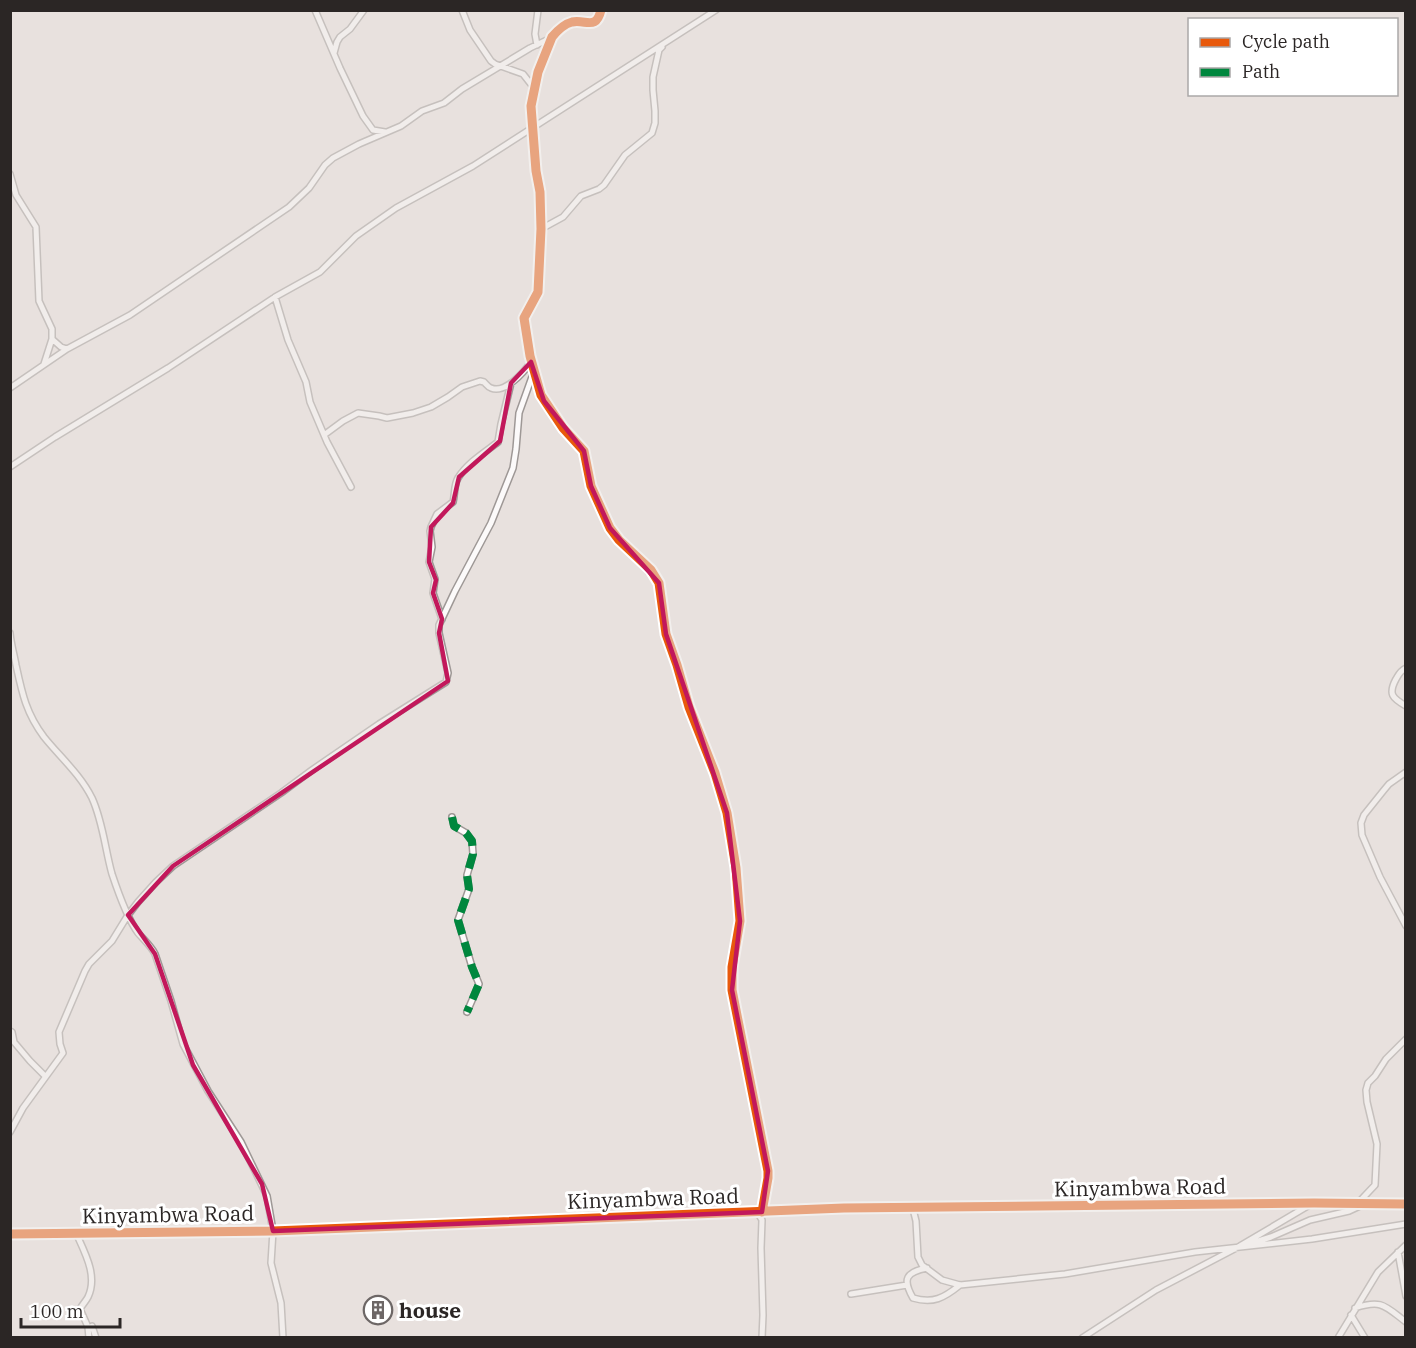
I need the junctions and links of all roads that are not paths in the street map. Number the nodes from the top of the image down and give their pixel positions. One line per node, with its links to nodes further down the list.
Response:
1 (315, 10): 10 (street)
2 (364, 10): 10 (street)
3 (462, 10): 11 (street)
4 (538, 10): 8 (street)
5 (601, 10): 7 (street)
6 (716, 10): 9 (street)
7 (552, 38): 8 (street); 12 (street)
8 (537, 45): 11 (street)
9 (663, 45): 13 (street); 16 (street)
10 (334, 54): 14 (street)
11 (501, 66): 12 (street); 14 (street)
12 (534, 88): 13 (street)
13 (532, 129): 16 (street); 17 (street)
14 (386, 133): 19 (street)
15 (10, 174): 18 (street)
16 (541, 229): 20 (street)
17 (275, 297): 25 (street); 26 (street)
18 (52, 339): 19 (street); 21 (street)
19 (67, 349): 21 (street)
20 (531, 362): 22 (street); 23 (street)
21 (44, 365): 24 (street)
22 (534, 373): 28 (street); 46 (street)
23 (511, 383): 25 (street); 28 (street)
24 (10, 388)
25 (324, 435): 27 (street)
26 (10, 467)
27 (351, 487)
28 (442, 620): 35 (street)
29 (10, 633): 30 (street)
30 (11, 640): 35 (street)
31 (1406, 668): 32 (street)
32 (1406, 706)
33 (1406, 772): 36 (street)
34 (452, 817): 37 (street)
35 (128, 915): 40 (street); 48 (street)
36 (1406, 927)
37 (467, 1012)
38 (10, 1031): 40 (street)
39 (1406, 1039): 43 (street)
40 (45, 1076): 41 (street)
41 (10, 1132)
42 (1314, 1203): 43 (street, Kinyambwa Road); 45 (street, Kinyambwa Road); 52 (street)
43 (1362, 1203): 44 (street, Kinyambwa Road); 52 (street)
44 (1406, 1204)
45 (915, 1208): 46 (street, Kinyambwa Road); 54 (street)
46 (759, 1212): 48 (street, Kinyambwa Road); 66 (street)
47 (1406, 1224): 52 (street)
48 (273, 1231): 49 (street, Kinyambwa Road); 65 (street)
49 (76, 1233): 50 (street, Kinyambwa Road); 63 (street)
50 (10, 1234)
51 (1406, 1245): 53 (street)
52 (1238, 1247): 56 (street); 67 (street)
53 (1398, 1252): 58 (street); 59 (street)
54 (927, 1268): 55 (street); 56 (street)
55 (907, 1285): 56 (street); 57 (street)
56 (960, 1285)
57 (851, 1294)
58 (1406, 1296)
59 (1355, 1308): 60 (street); 61 (street)
60 (1351, 1315): 68 (street); 69 (street)
61 (1406, 1322)
62 (92, 1326): 64 (street)
63 (89, 1338)
64 (96, 1338)
65 (283, 1338)
66 (762, 1338)
67 (1082, 1338)
68 (1338, 1338)
69 (1365, 1338)

